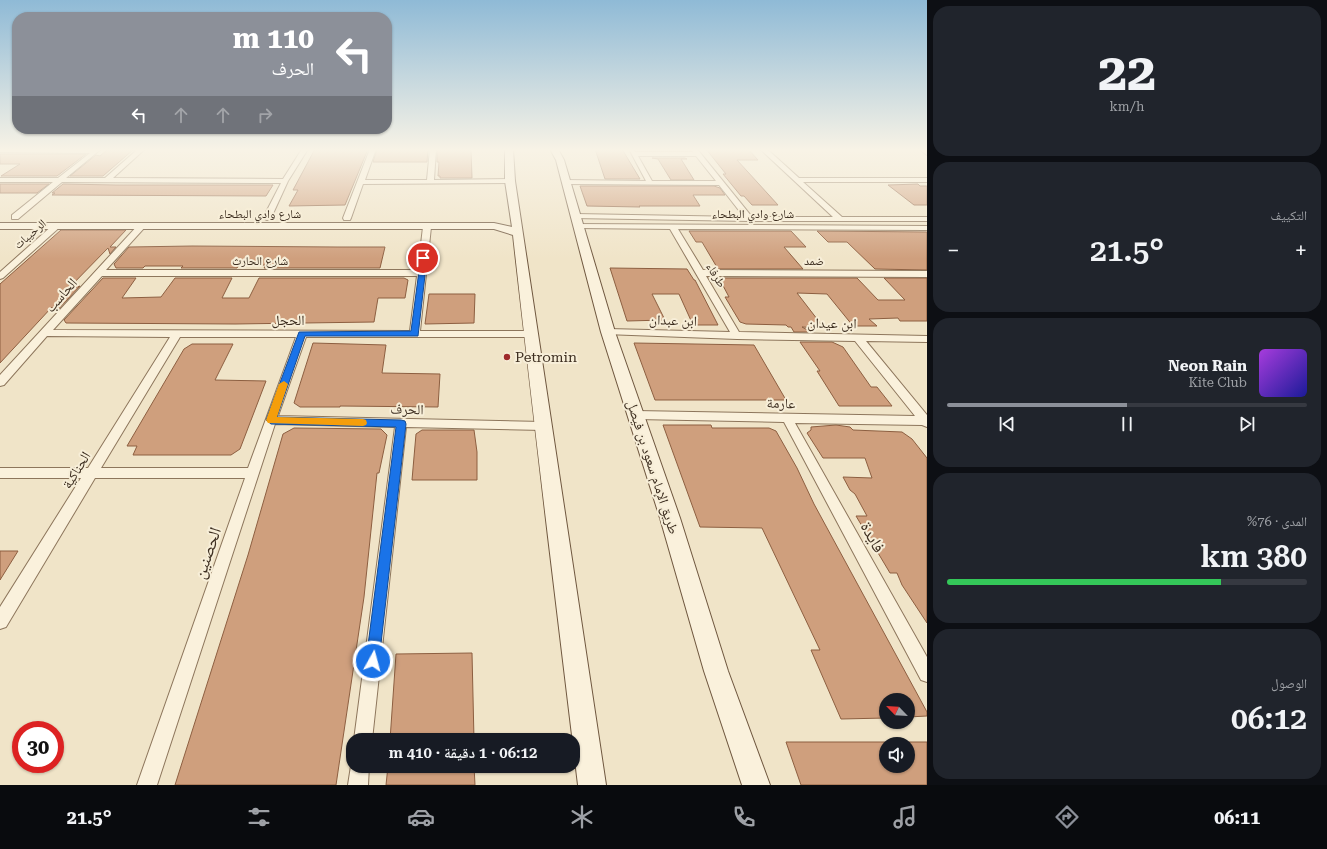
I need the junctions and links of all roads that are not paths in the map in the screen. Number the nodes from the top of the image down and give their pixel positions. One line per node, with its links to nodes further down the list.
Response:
1 (55, 186): 11 (street)
2 (283, 186): 12 (street)
3 (360, 186): 13 (street)
4 (511, 186): 8 (main road)
5 (567, 186): 9 (main road, طريق الإمام سعود بن فيصل)
6 (722, 186): 14 (street)
7 (805, 186): 15 (street)
8 (514, 211): 13 (main road, شارع وادي البطحاء); 24 (main road)
9 (576, 216): 14 (street, شارع وادي البطحاء); 20 (main road, طريق الإمام سعود بن فيصل)
10 (0, 217): 11 (main road, شارع وادي البطحاء)
11 (15, 217): 17 (main road, شارع وادي البطحاء)
12 (267, 218): 13 (main road, شارع وادي البطحاء); 17 (main road, شارع وادي البطحاء)
13 (347, 218)
14 (750, 219): 15 (street, شارع وادي البطحاء)
15 (840, 219): 16 (street, شارع وادي البطحاء)
16 (927, 219)
17 (57, 223): 18 (main road, شارع وادي البطحاء); 19 (main road, شارع وادي البطحاء); 29 (street, الرحيبات)
18 (0, 226)
19 (142, 226): 21 (main road, شارع وادي البطحاء); 25 (street, الحاسب)
20 (579, 226): 22 (street, شارع وادي البطحاء); 31 (main road, طريق الإمام سعود بن فيصل)
21 (427, 227): 24 (main road, شارع وادي البطحاء); 26 (street)
22 (673, 227): 23 (street, شارع وادي البطحاء); 27 (street, طرفاء)
23 (927, 228)
24 (518, 233): 35 (main road)
25 (99, 273): 26 (street, شارع الحارث); 30 (street, الحاسب)
26 (421, 273): 34 (street)
27 (701, 273): 28 (street, ضمد); 36 (street, طرفاء)
28 (927, 274)
29 (0, 276)
30 (46, 332): 32 (street, الحجل); 39 (street, الحاسب)
31 (608, 332): 36 (street, ابن عبدان); 40 (main road, طريق الإمام سعود بن فيصل)
32 (177, 334): 33 (street, الحجل); 48 (street, الحناكية)
33 (302, 334): 34 (street, الحجل); 42 (street, الحصنين)
34 (415, 334): 35 (street, الحجل)
35 (530, 334): 45 (main road)
36 (738, 336): 37 (street, ابن عيدان)
37 (858, 338): 38 (street, ابن عيدان); 43 (street)
38 (927, 338)
39 (0, 382)
40 (636, 415): 41 (street, عارمة); 56 (main road, طريق الإمام سعود بن فيصل)
41 (786, 418): 43 (street, عارمة); 50 (street, فايدة)
42 (271, 420): 44 (street, الحرف); 47 (street, الحصنين)
43 (926, 422)
44 (401, 424): 45 (street, الحرف); 51 (street)
45 (543, 426): 55 (main road)
46 (0, 473): 48 (street)
47 (253, 473): 48 (street); 53 (street, الحصنين)
48 (91, 474): 49 (street, الحناكية)
49 (0, 621)
50 (927, 674)
51 (364, 733)
52 (359, 773): 54 (street)
53 (147, 785)
54 (358, 785)
55 (592, 785)
56 (756, 785)

